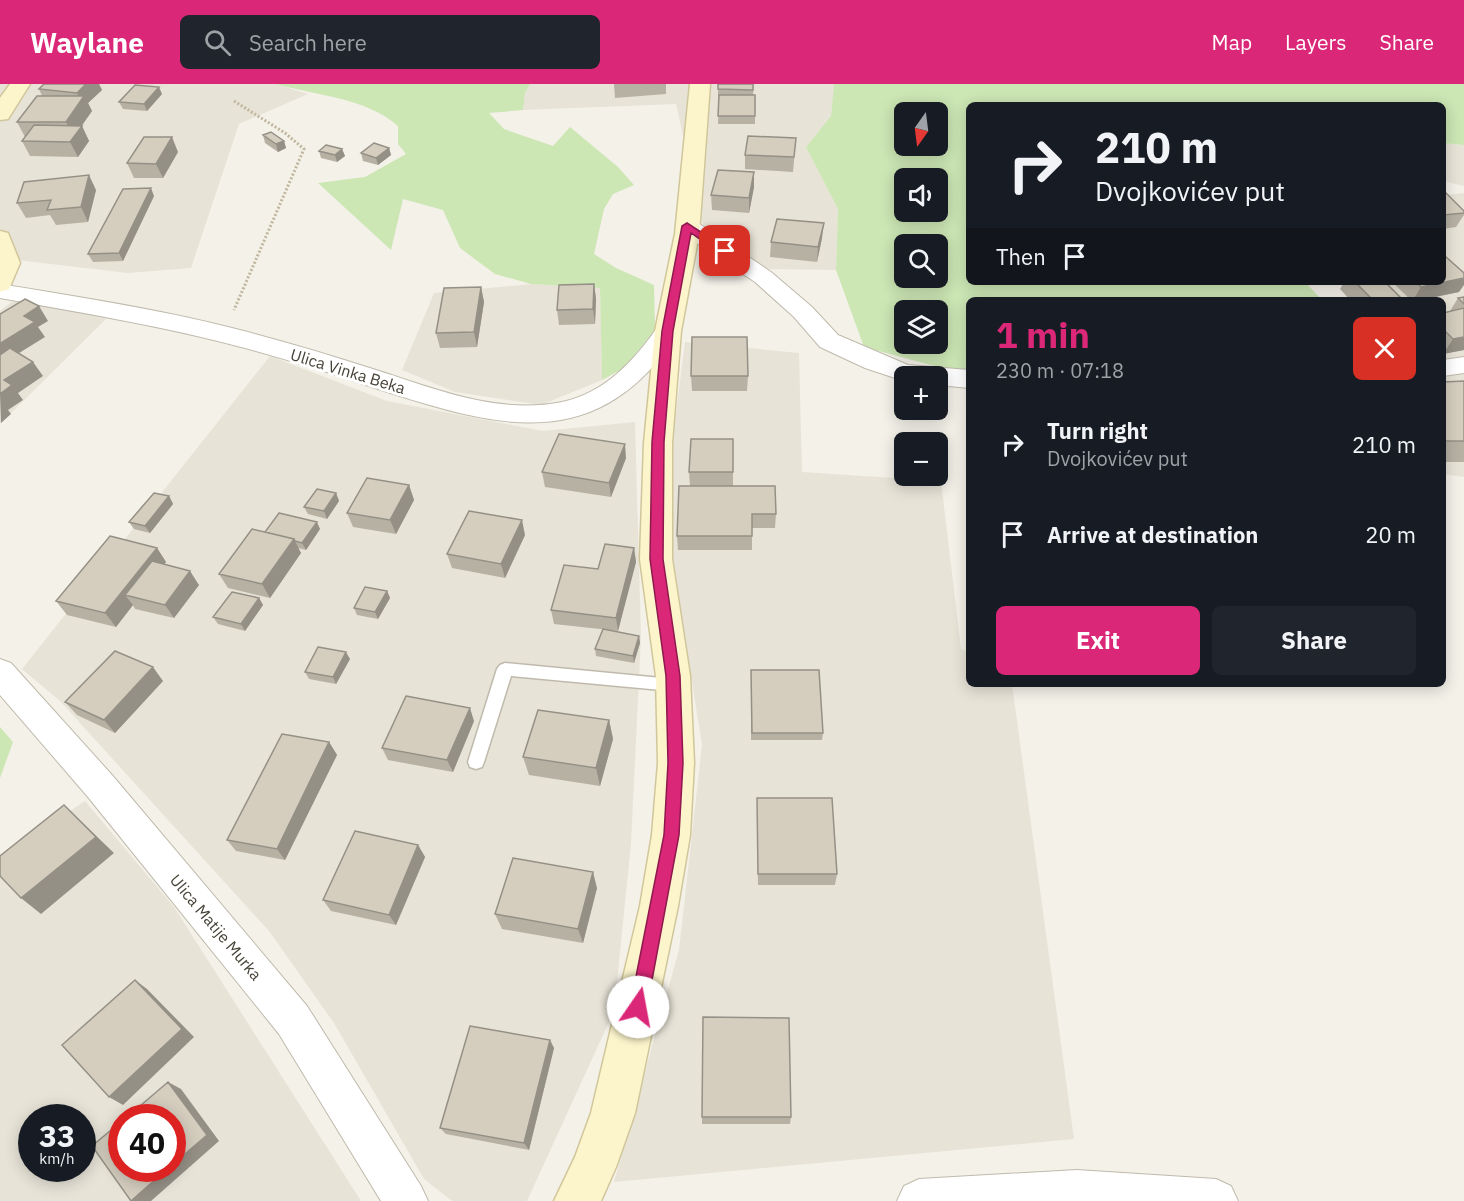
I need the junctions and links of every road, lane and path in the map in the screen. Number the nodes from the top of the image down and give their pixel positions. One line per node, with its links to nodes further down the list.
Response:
1 (20, 84): 4 (street)
2 (700, 84): 5 (street)
3 (234, 101): 10 (path)
4 (0, 114)
5 (687, 226): 9 (street); 13 (street)
6 (0, 238): 7 (street)
7 (0, 284)
8 (0, 291): 10 (street, Ulica Vinka Beka)
9 (668, 331): 10 (street, Ulica Vinka Beka); 15 (street)
10 (218, 333)
11 (1464, 365): 12 (street)
12 (1446, 368)
13 (966, 379)
14 (0, 672): 17 (street, Ulica Matije Murka)
15 (672, 685): 16 (lane); 18 (street)
16 (476, 762)
17 (406, 1201)
18 (577, 1201)
19 (919, 1201): 20 (street)
20 (1216, 1201)

